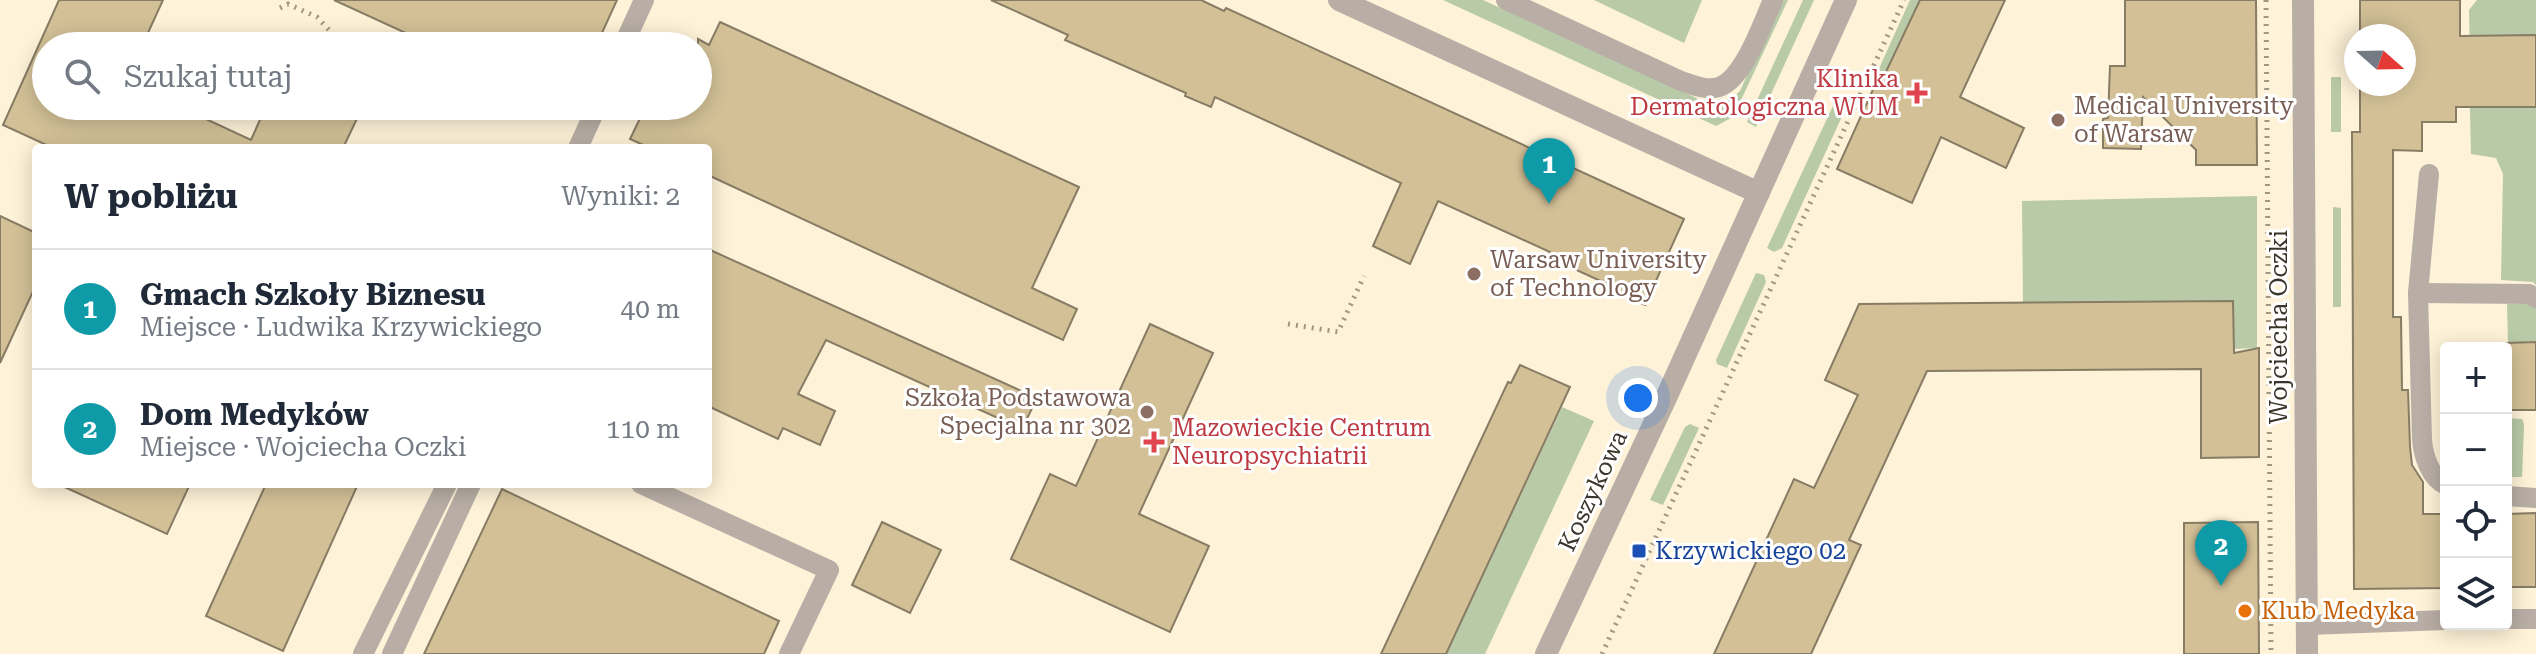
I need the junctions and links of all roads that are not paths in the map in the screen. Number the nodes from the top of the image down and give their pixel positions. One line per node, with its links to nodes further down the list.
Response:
1 (644, 0): 7 (lane)
2 (1339, 0): 11 (street)
3 (1506, 0): 4 (lane)
4 (1773, 0)
5 (1846, 0): 11 (street, Koszykowa)
6 (2303, 0): 23 (street, Wojciecha Oczki)
7 (629, 32)
8 (591, 120): 9 (lane)
9 (580, 144)
10 (2429, 174): 12 (lane)
11 (1759, 193): 27 (street, Koszykowa)
12 (2418, 293): 13 (lane); 14 (lane)
13 (2536, 298)
14 (2440, 482)
15 (445, 488): 24 (lane)
16 (469, 488): 25 (lane)
17 (650, 488): 26 (lane)
18 (2512, 496): 19 (lane)
19 (2536, 498)
20 (2512, 619): 21 (lane)
21 (2536, 619)
22 (2440, 620): 23 (lane)
23 (2307, 625): 28 (street, Wojciecha Oczki)
24 (363, 654)
25 (392, 654)
26 (789, 654)
27 (1546, 654)
28 (2307, 654)

